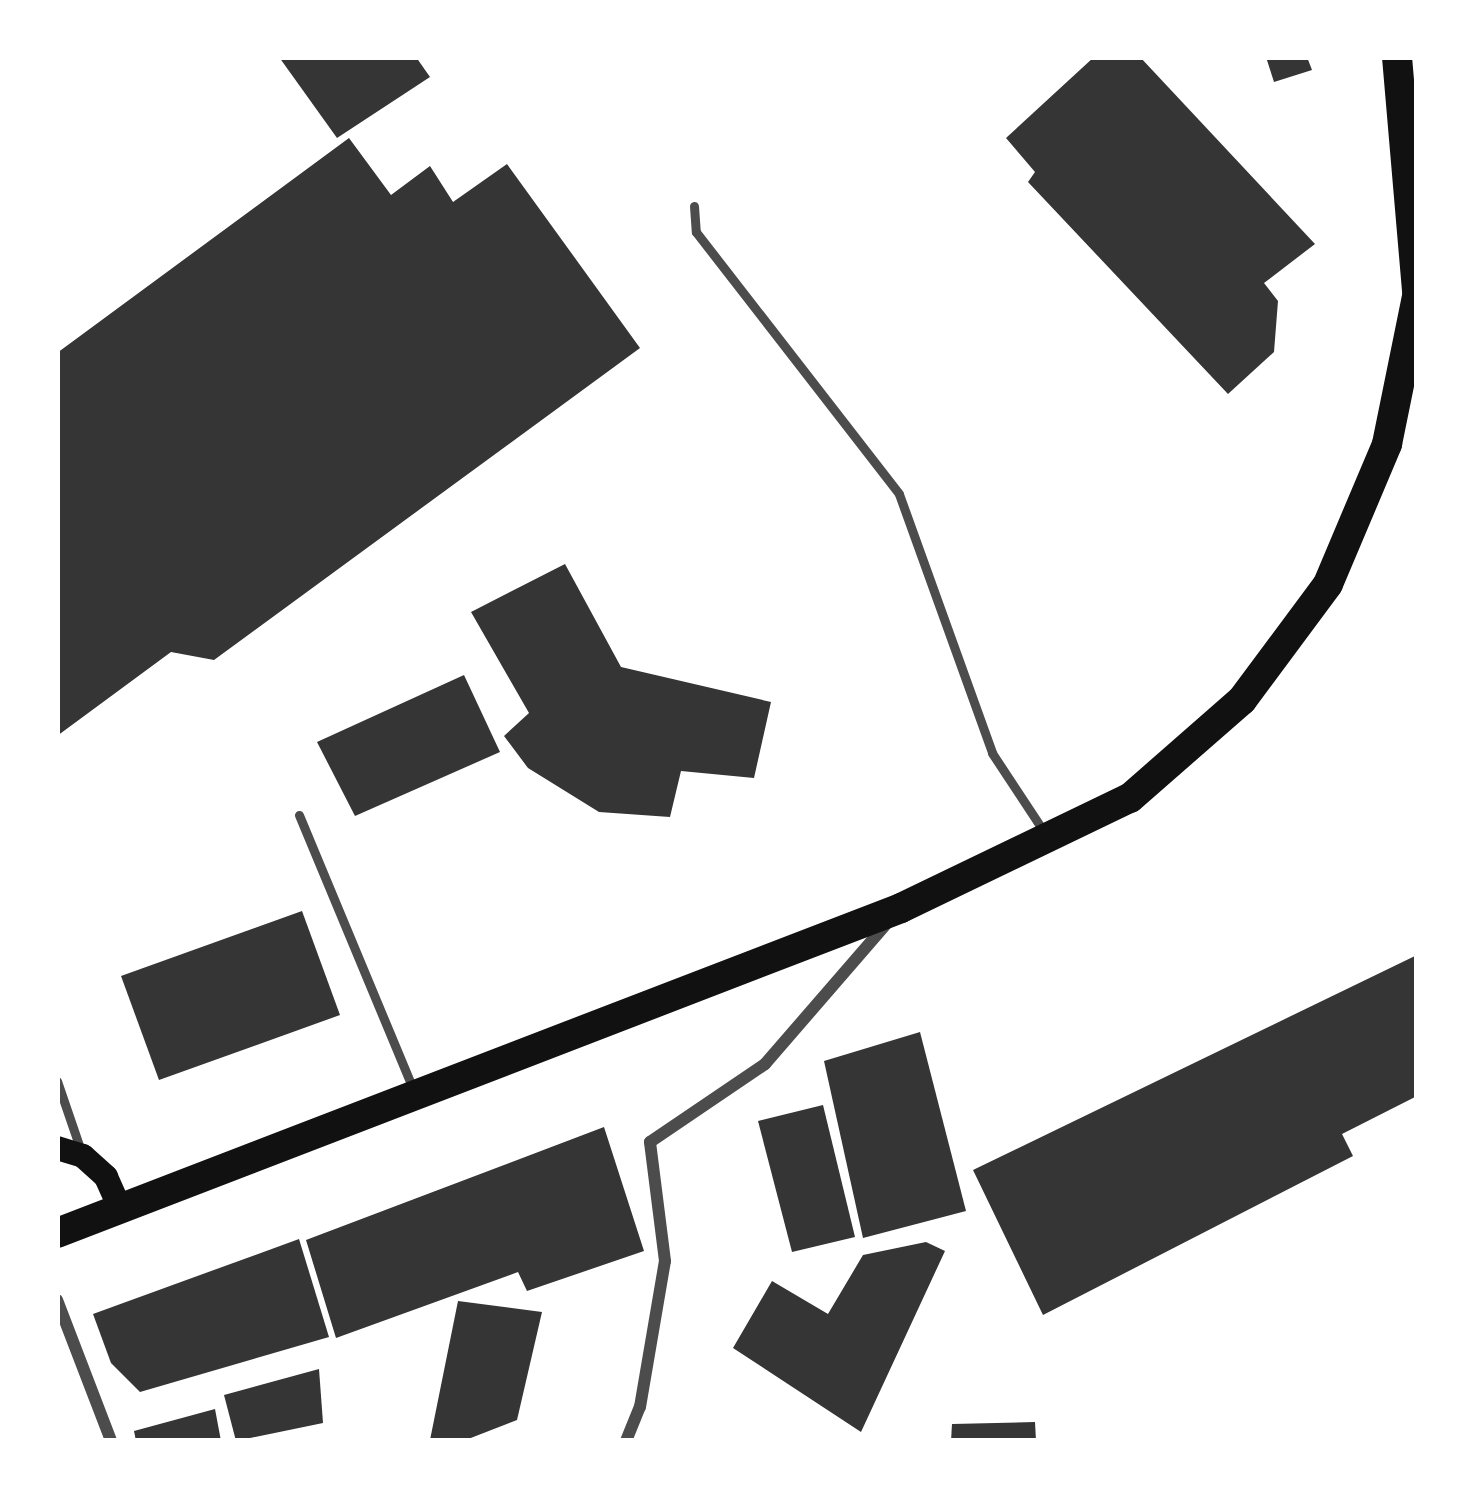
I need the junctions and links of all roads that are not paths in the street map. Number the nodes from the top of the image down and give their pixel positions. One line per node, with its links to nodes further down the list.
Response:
1 (1396, 57): 3 (main road)
2 (694, 206): 5 (lane)
3 (1417, 294): 5 (main road)
4 (299, 815): 8 (lane)
5 (1051, 842): 6 (main road)
6 (901, 908): 8 (main road); 15 (street)
7 (57, 1081): 10 (lane)
8 (416, 1096): 11 (main road)
9 (57, 1148): 10 (main road)
10 (82, 1156): 11 (main road)
11 (120, 1209): 12 (main road)
12 (57, 1233)
13 (57, 1300): 14 (street)
14 (111, 1441)
15 (626, 1441)

